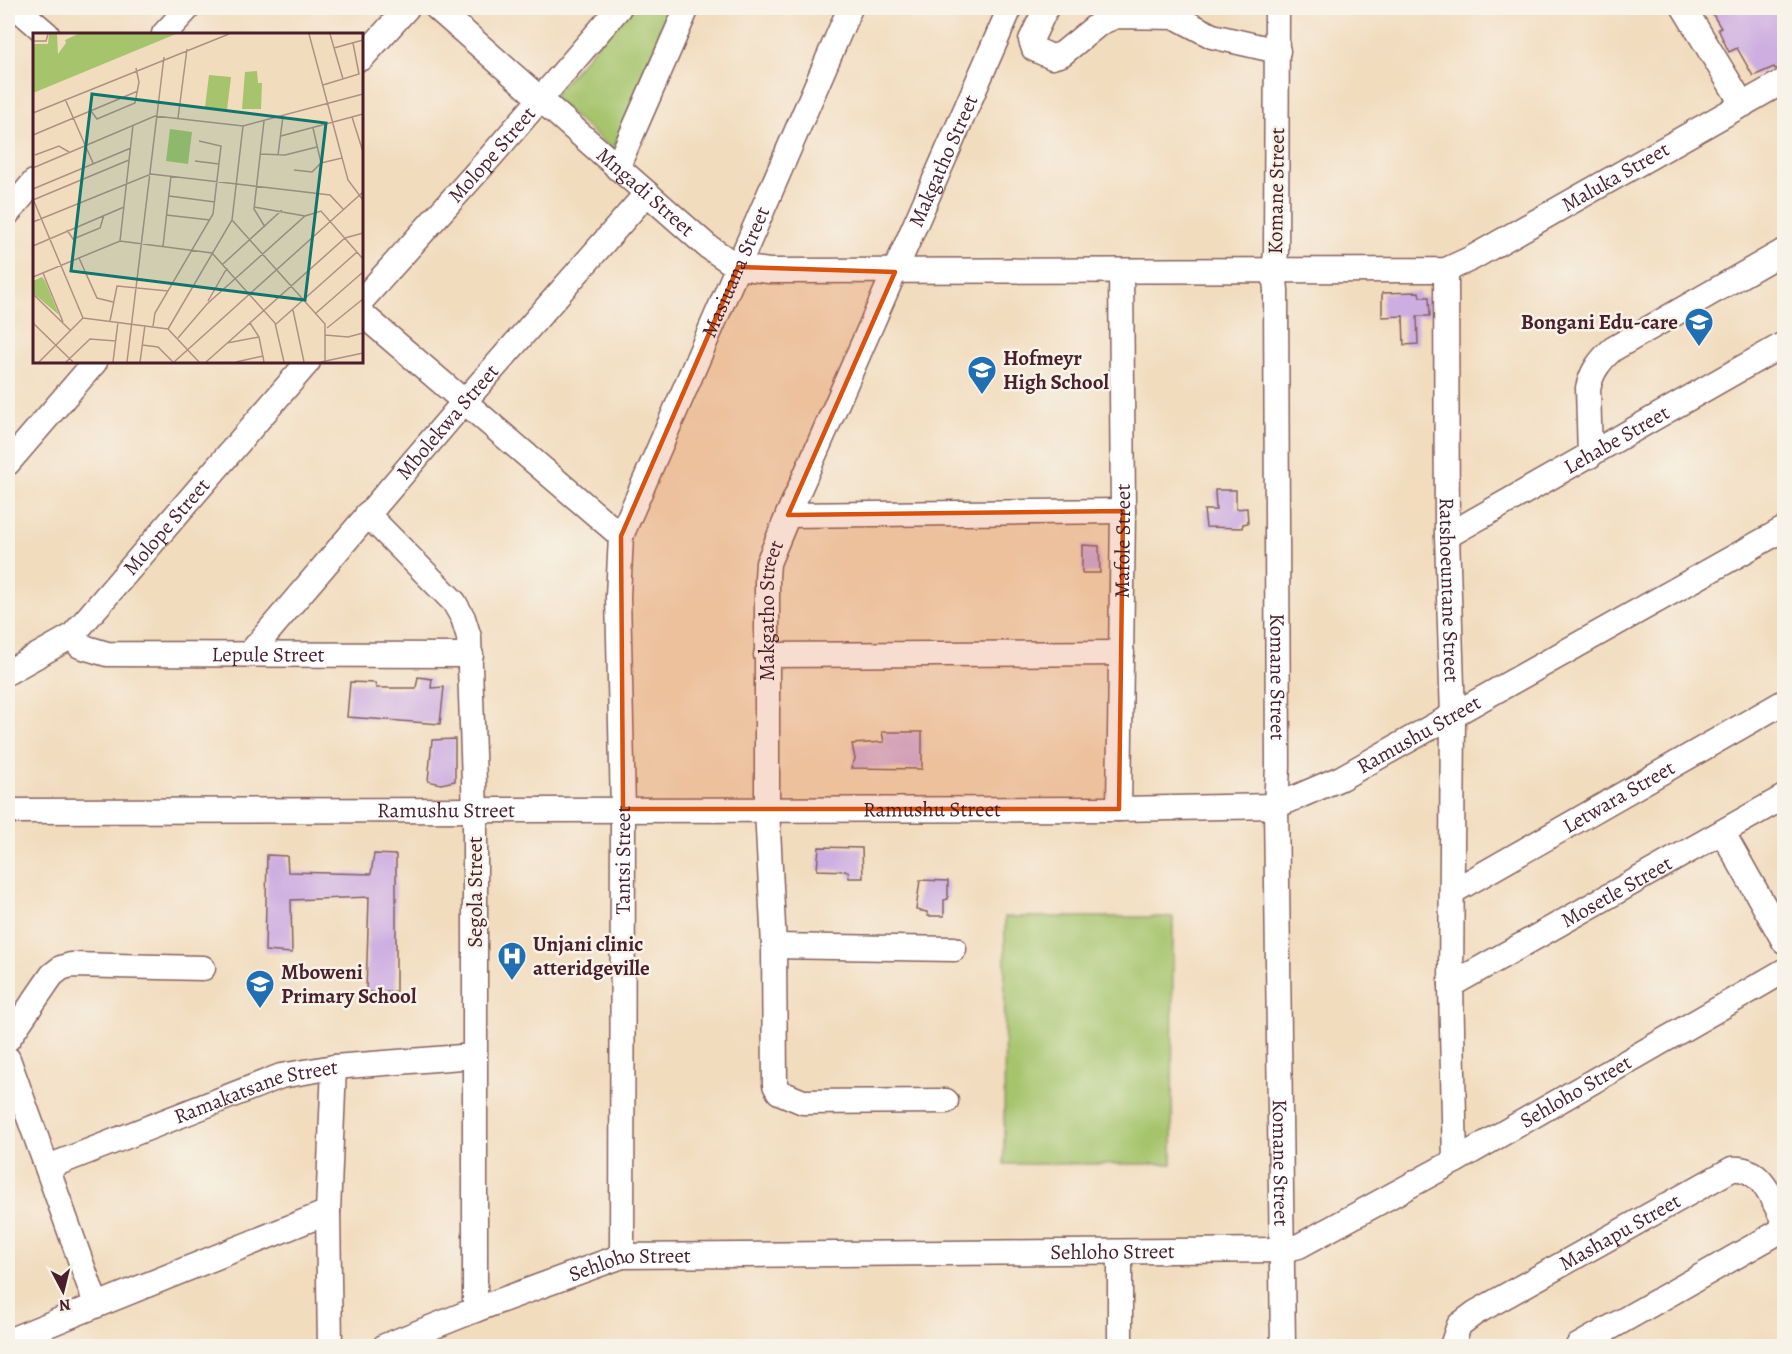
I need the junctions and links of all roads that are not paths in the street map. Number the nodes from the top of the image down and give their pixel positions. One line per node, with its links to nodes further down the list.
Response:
1 (17, 8): 13 (street)
2 (188, 8): 14 (street)
3 (407, 8): 16 (street)
4 (437, 8): 18 (street, Mngadi Street)
5 (619, 8): 18 (street, Molope Street)
6 (687, 8): 20 (street)
7 (850, 8): 25 (street, Masiuana Street)
8 (1010, 8): 29 (street, Makgatho Street)
9 (1046, 8): 12 (street)
10 (1277, 8): 15 (street, Komane Street)
11 (1684, 8): 19 (street)
12 (1185, 16): 15 (street)
13 (46, 33)
14 (165, 33)
15 (1278, 51): 28 (street, Komane Street)
16 (363, 57)
17 (1785, 81): 19 (street, Maluka Street)
18 (537, 99): 20 (street, Mngadi Street); 30 (street, Molope Street)
19 (1743, 105): 26 (street, Maluka Street)
20 (617, 168): 22 (street, Mngadi Street)
21 (33, 183): 23 (street)
22 (647, 193): 25 (street, Mngadi Street); 35 (street, Mbolekwa Street)
23 (8, 213)
24 (1785, 251): 36 (street)
25 (738, 267): 29 (street, Mngadi Street); 42 (street, Masiuana Street)
26 (1446, 270): 28 (street, Mngadi Street); 43 (street, Ratshoeuntane Street)
27 (1121, 271): 28 (street, Mngadi Street); 29 (street, Mngadi Street); 38 (street, Mafole Street)
28 (1274, 271): 53 (street, Komane Street)
29 (895, 272): 40 (street, Makgatho Street)
30 (363, 299)
31 (363, 315): 35 (street)
32 (1785, 344): 36 (street, Lehabe Street)
33 (94, 363): 37 (street)
34 (307, 363): 44 (street, Molope Street)
35 (464, 402): 39 (street, Mbolekwa Street); 42 (street)
36 (1590, 456): 43 (street, Lehabe Street)
37 (8, 463)
38 (1123, 511): 40 (street); 46 (street, Mafole Street)
39 (367, 514): 45 (street, Mbolekwa Street); 48 (street, Segola Street)
40 (788, 515): 47 (street, Makgatho Street)
41 (1785, 529): 51 (street, Ramushu Street)
42 (621, 536): 54 (street, Tantsi Street)
43 (1448, 536): 51 (street, Ratshoeuntane Street)
44 (72, 636): 45 (street, Lepule Street); 49 (street, Molope Street)
45 (250, 653): 48 (street, Lepule Street)
46 (1122, 653): 47 (street); 55 (street, Mafole Street)
47 (766, 654): 56 (street, Makgatho Street)
48 (471, 655): 58 (street, Segola Street)
49 (8, 672)
50 (1785, 702): 60 (street, Letwara Street)
51 (1453, 716): 53 (street, Ramushu Street); 60 (street, Ratshoeuntane Street)
52 (1785, 797): 59 (street, Mosetle Street)
53 (1276, 806): 55 (street, Ramushu Street); 77 (street, Komane Street)
54 (623, 809): 56 (street, Ramushu Street); 58 (street, Ramushu Street); 79 (street, Tantsi Street)
55 (1119, 809): 56 (street, Ramushu Street)
56 (767, 810): 62 (street, Makgatho Street)
57 (8, 811): 58 (street, Ramushu Street)
58 (475, 812): 68 (street, Segola Street)
59 (1723, 833): 61 (street); 66 (street, Mosetle Street)
60 (1452, 892): 66 (street, Ratshoeuntane Street)
61 (1785, 941)
62 (774, 946): 63 (street); 71 (street, Makgatho Street)
63 (954, 949)
64 (203, 968): 67 (street)
65 (1785, 971): 72 (street, Sehloho Street)
66 (1450, 985): 72 (street, Ratshoeuntane Street)
67 (8, 1039)
68 (474, 1056): 70 (street, Ramakatsane Street); 81 (street, Segola Street)
69 (8, 1059): 73 (street)
70 (334, 1067): 73 (street, Ramakatsane Street); 74 (street)
71 (946, 1101)
72 (1455, 1161): 77 (street, Sehloho Street)
73 (48, 1167): 80 (street)
74 (328, 1212): 80 (street); 83 (street)
75 (1785, 1221): 87 (street, Mashapu Street)
76 (1785, 1229): 88 (street)
77 (1283, 1250): 78 (street, Sehloho Street); 86 (street, Komane Street)
78 (1120, 1254): 79 (street, Sehloho Street); 85 (street)
79 (622, 1256): 81 (street, Sehloho Street)
80 (96, 1304): 82 (street)
81 (475, 1310): 84 (street, Sehloho Street)
82 (8, 1341)
83 (330, 1347)
84 (385, 1347)
85 (1120, 1347)
86 (1283, 1347)
87 (1452, 1347)
88 (1578, 1347)

